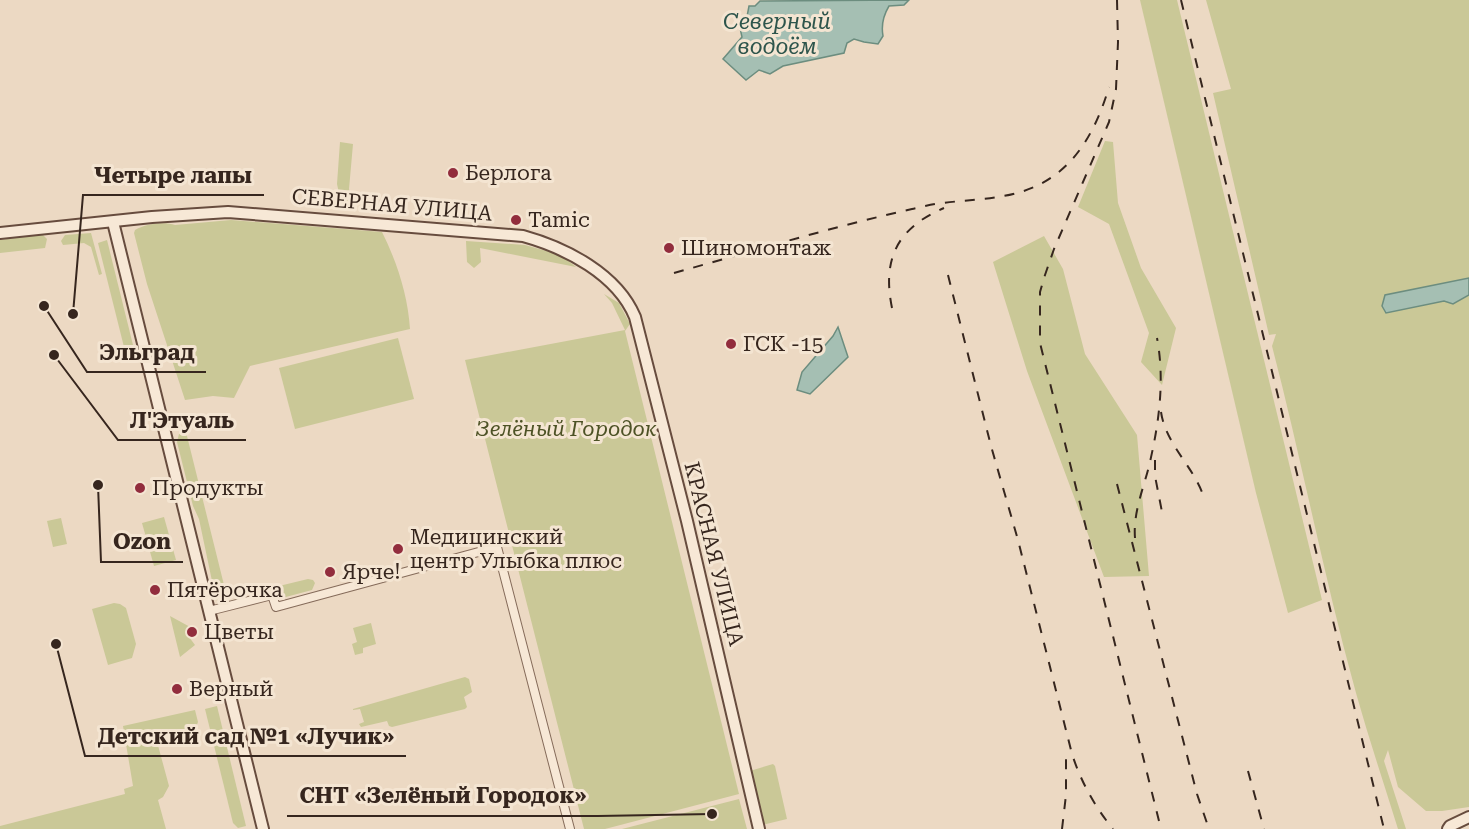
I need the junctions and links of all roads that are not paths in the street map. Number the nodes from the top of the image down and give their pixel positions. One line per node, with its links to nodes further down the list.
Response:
1 (113, 222): 2 (main road, СЕВЕРНАЯ УЛИЦА); 3 (main road, СЕВЕРНАЯ УЛИЦА); 4 (main road)
2 (0, 233)
3 (621, 293): 8 (main road, КРАСНАЯ УЛИЦА)
4 (209, 611): 6 (main road); 7 (street)
5 (1469, 817): 9 (main road)
6 (263, 829)
7 (570, 829)
8 (759, 829)
9 (1448, 829)

